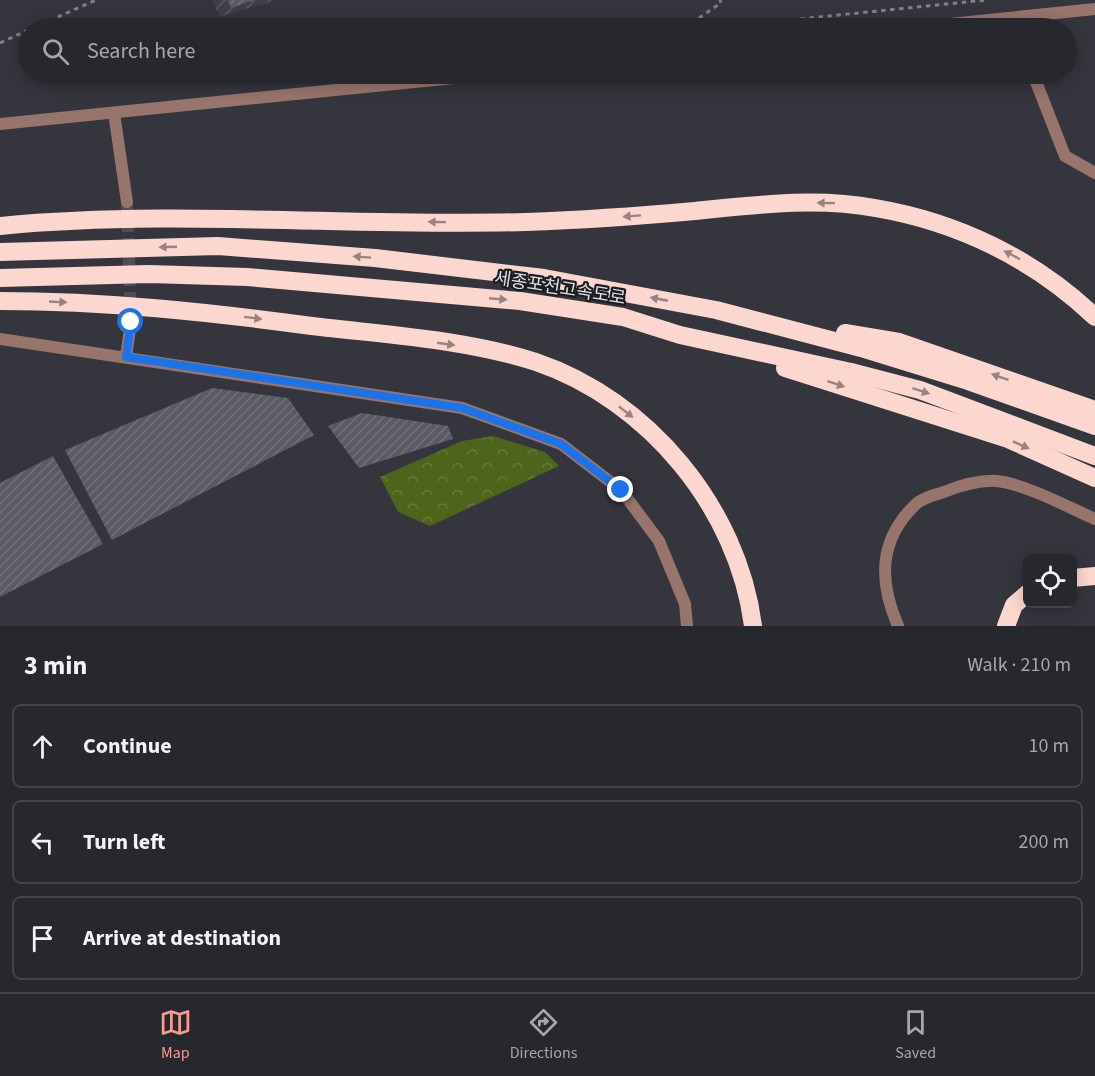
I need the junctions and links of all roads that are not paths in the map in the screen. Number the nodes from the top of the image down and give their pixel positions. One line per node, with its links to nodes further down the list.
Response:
1 (1095, 9): 2 (street)
2 (1042, 15): 3 (street); 4 (street)
3 (1012, 18)
4 (1040, 18)
5 (397, 84): 7 (street)
6 (1037, 84): 9 (street)
7 (114, 113): 8 (street); 10 (street)
8 (0, 124)
9 (1095, 173)
10 (127, 202)
11 (0, 225): 16 (highway, one-way to 11)
12 (0, 252): 15 (highway, 세종포천고속도로, one-way to 12)
13 (0, 278): 18 (highway, 세종포천고속도로, one-way to 18)
14 (0, 301): 30 (highway, one-way to 30)
15 (716, 310): 21 (highway, one-way to 15); 22 (highway, 세종포천고속도로)
16 (1095, 316)
17 (131, 322): 20 (street)
18 (680, 335): 23 (highway, 세종포천고속도로, one-way to 23); 24 (highway, one-way to 24)
19 (0, 339): 20 (street)
20 (126, 357): 29 (street)
21 (1095, 410)
22 (1095, 426)
23 (1095, 456)
24 (1095, 478)
25 (1095, 519): 31 (street)
26 (1095, 576): 27 (highway)
27 (1077, 578)
28 (1023, 597): 32 (highway)
29 (687, 626)
30 (753, 626)
31 (898, 626)
32 (1005, 626)

